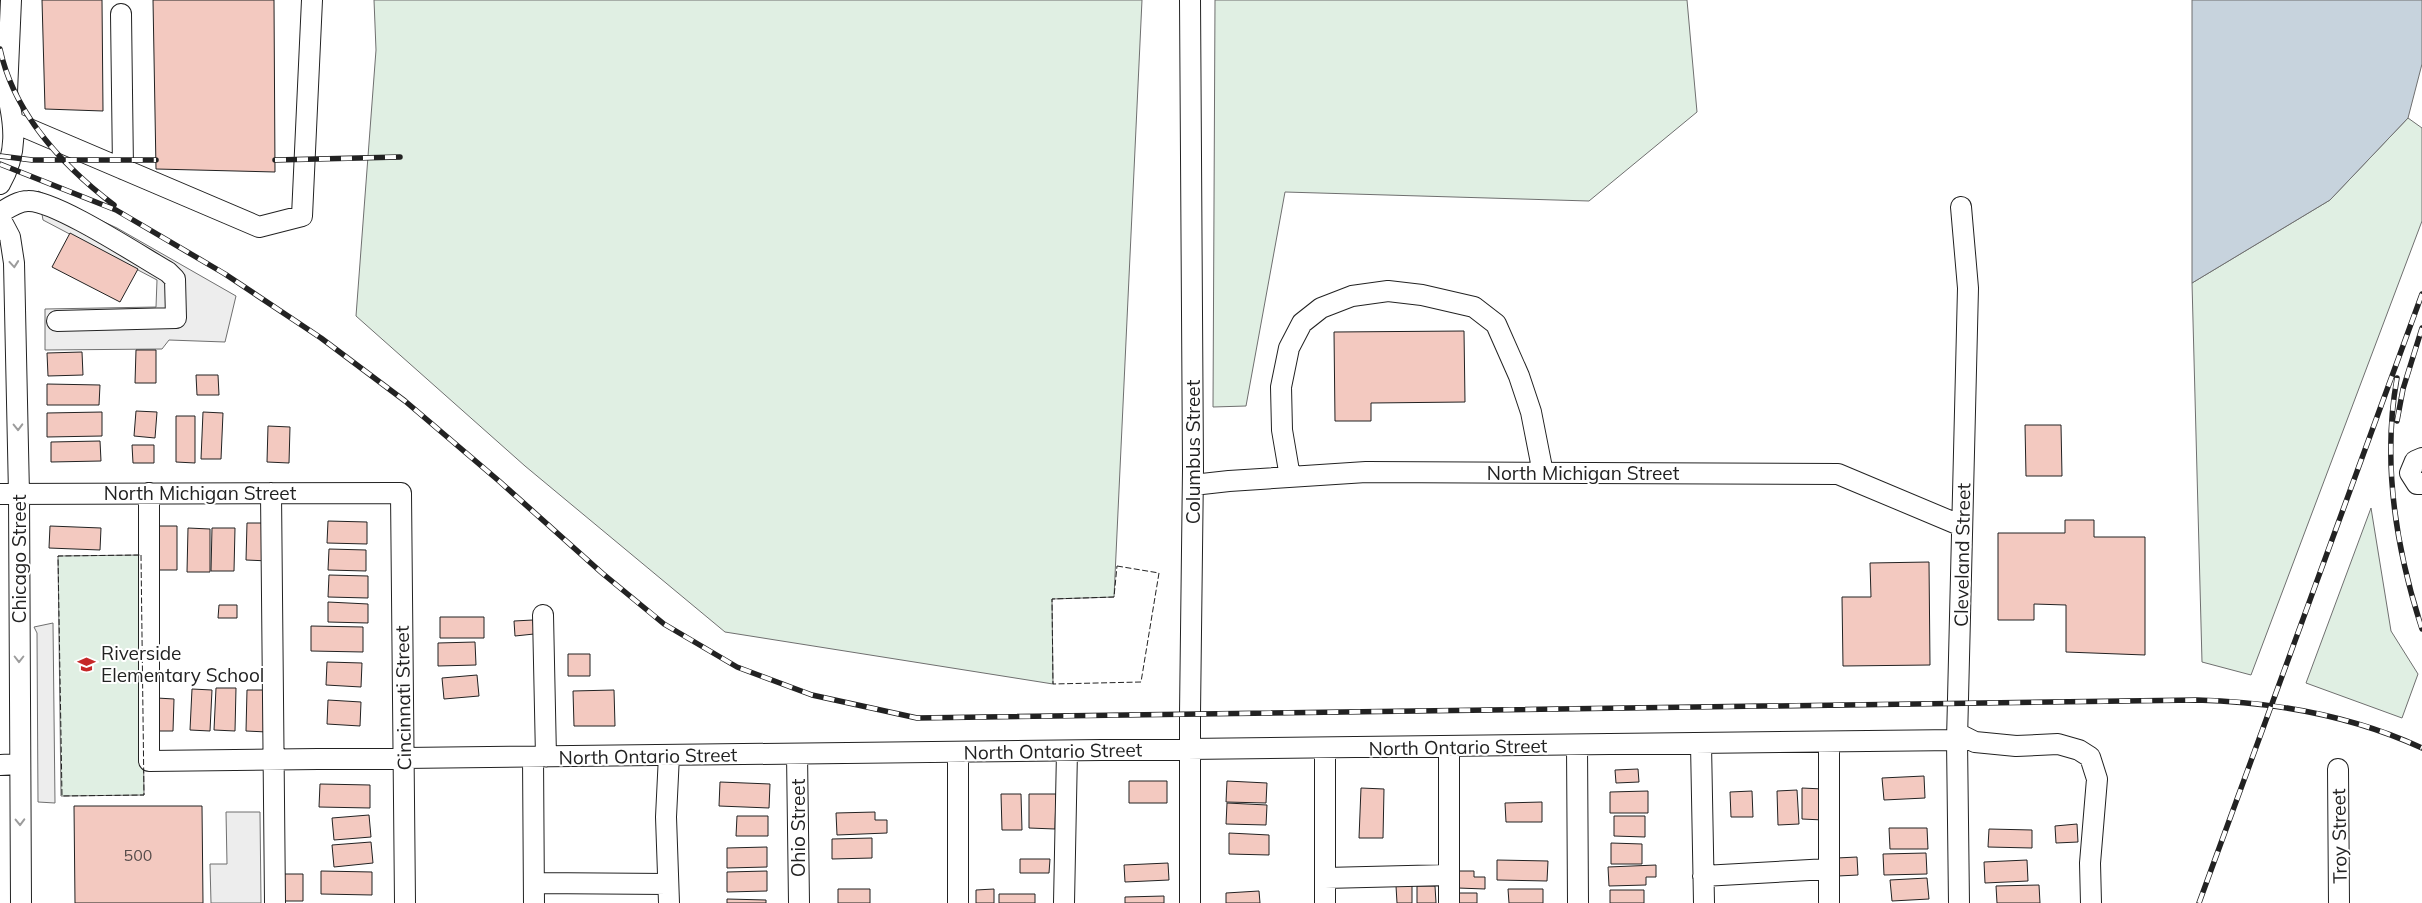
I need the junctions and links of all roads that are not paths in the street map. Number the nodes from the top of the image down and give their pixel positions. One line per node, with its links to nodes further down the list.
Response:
1 (11, 0): 5 (street)
2 (312, 0): 7 (street)
3 (1190, 0): 17 (street, Columbus Street)
4 (121, 14): 7 (street)
5 (4, 91): 6 (street)
6 (15, 123): 7 (street); 8 (street)
7 (123, 169)
8 (0, 184)
9 (1960, 207): 22 (street, Cleveland Street)
10 (0, 213): 12 (street)
11 (0, 218): 20 (street, Chicago Street, one-way to 20)
12 (57, 321)
13 (2422, 458): 16 (street)
14 (1543, 473): 15 (street, North Michigan Street); 15 (street); 22 (street, North Michigan Street)
15 (1290, 477): 17 (street, North Michigan Street)
16 (2422, 484)
17 (1193, 485): 30 (street, Columbus Street)
18 (271, 493): 19 (street, North Michigan Street); 21 (street, North Michigan Street); 37 (street)
19 (401, 493): 36 (street, Cincinnati Street)
20 (9, 494): 21 (street, North Michigan Street); 38 (street, Chicago Street, one-way to 38)
21 (148, 494): 37 (street, North Ontario Street)
22 (1962, 526): 24 (street, Cleveland Street)
23 (543, 615): 35 (street)
24 (1957, 737): 25 (street, North Ontario Street); 58 (street, Cleveland Street); 59 (street)
25 (1829, 742): 26 (street, North Ontario Street); 40 (street)
26 (1701, 744): 27 (street, North Ontario Street); 42 (street)
27 (1577, 745): 28 (street, North Ontario Street); 55 (street)
28 (1449, 747): 29 (street, North Ontario Street); 41 (street)
29 (1325, 748): 30 (street, North Ontario Street); 43 (street)
30 (1190, 750): 31 (street, North Ontario Street); 52 (street, Columbus Street)
31 (1067, 751): 32 (street, North Ontario Street); 51 (street)
32 (958, 752): 33 (street, North Ontario Street); 50 (street)
33 (798, 754): 34 (street, North Ontario Street); 49 (street, Ohio Street)
34 (669, 755): 35 (street, North Ontario Street); 45 (street)
35 (540, 757): 36 (street, North Ontario Street); 44 (street)
36 (404, 758): 37 (street, North Ontario Street); 48 (street, Cincinnati Street)
37 (274, 760): 47 (street)
38 (10, 765): 46 (street, Chicago Street, one-way to 46)
39 (2338, 769): 60 (street, Troy Street)
40 (1828, 869): 42 (street); 57 (street)
41 (1449, 875): 43 (street); 54 (street)
42 (1703, 876): 56 (street)
43 (1325, 878): 53 (street)
44 (534, 893): 45 (street)
45 (669, 894)
46 (20, 903)
47 (275, 903)
48 (405, 903)
49 (799, 903)
50 (958, 903)
51 (1064, 903)
52 (1190, 903)
53 (1325, 903)
54 (1449, 903)
55 (1578, 903)
56 (1704, 903)
57 (1828, 903)
58 (1959, 903)
59 (2091, 903)
60 (2339, 903)

